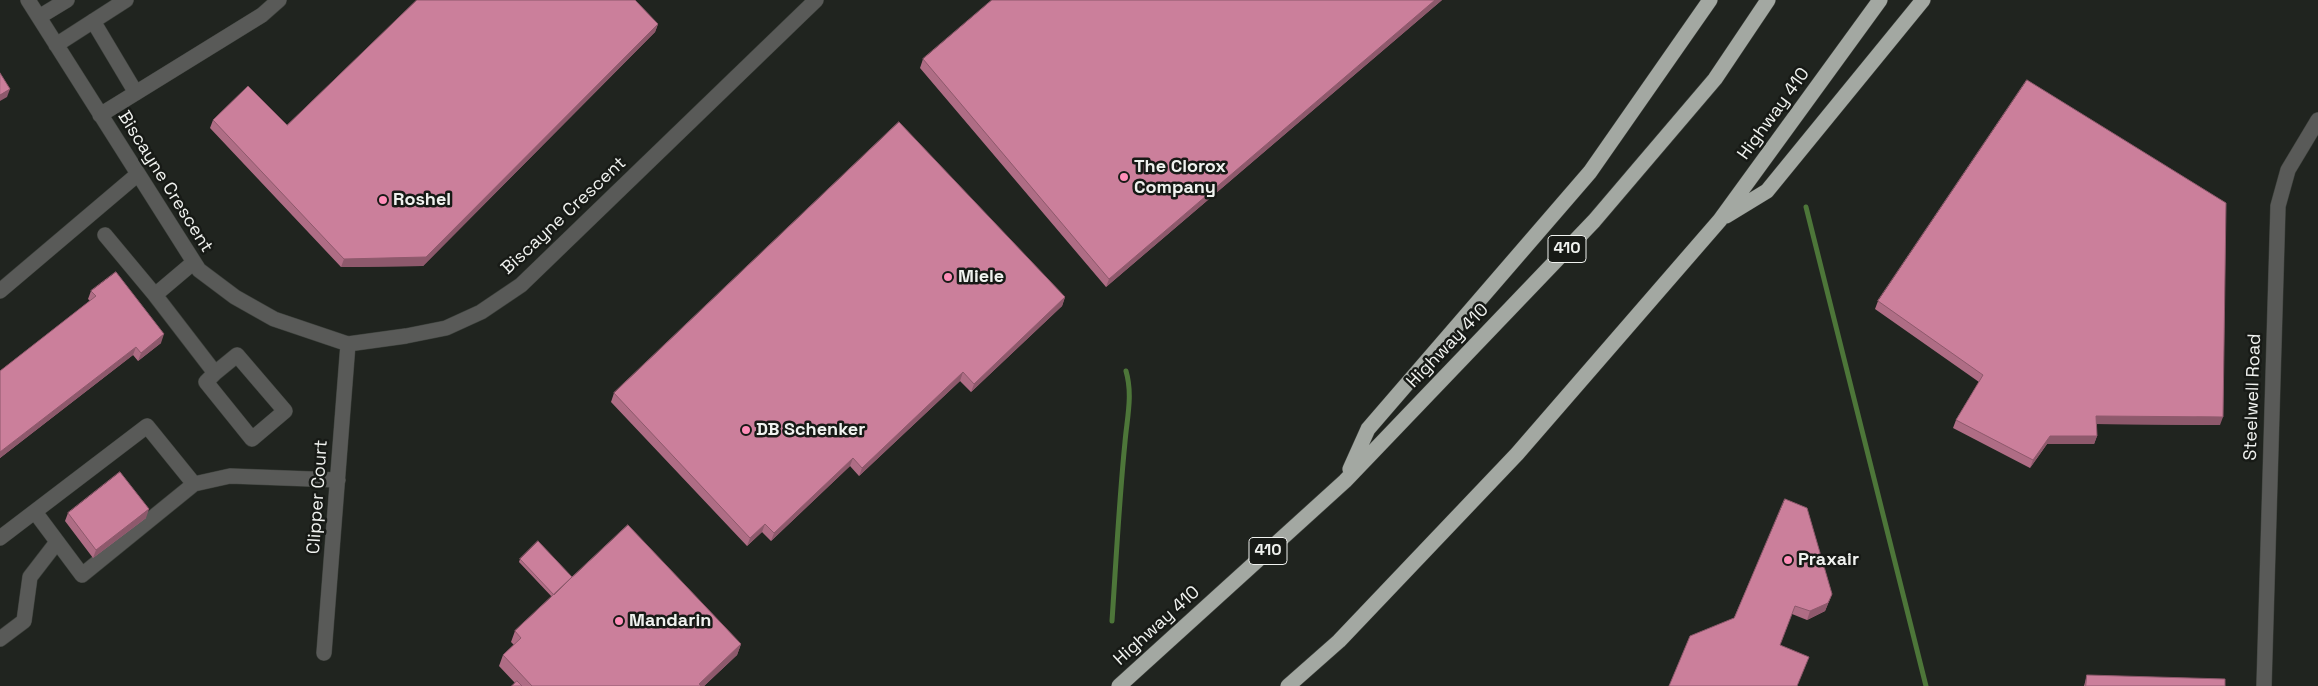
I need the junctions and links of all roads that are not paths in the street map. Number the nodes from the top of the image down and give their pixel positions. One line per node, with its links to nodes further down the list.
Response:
1 (28, 0): 10 (street, Biscayne Crescent)
2 (67, 0): 10 (street)
3 (126, 0): 11 (street)
4 (279, 0): 13 (street)
5 (816, 0): 22 (street, Biscayne Crescent)
6 (1710, 0): 25 (highway)
7 (1768, 0): 25 (highway, Highway 410 / 410)
8 (1880, 0): 17 (highway, Highway 410)
9 (1923, 0): 17 (highway)
10 (39, 17): 12 (street, Biscayne Crescent)
11 (93, 21): 12 (street); 13 (street)
12 (56, 45): 14 (street, Biscayne Crescent)
13 (136, 93): 14 (street)
14 (100, 115): 16 (street, Biscayne Crescent)
15 (2318, 120): 34 (street, Steelwell Road)
16 (138, 174): 19 (street, Biscayne Crescent); 20 (street)
17 (1720, 220): 33 (highway, Highway 410)
18 (105, 235): 21 (street)
19 (194, 262): 21 (street); 22 (street, Biscayne Crescent)
20 (0, 291)
21 (155, 295): 23 (street)
22 (348, 344): 24 (street, Clipper Court)
23 (215, 373): 23 (street)
24 (338, 480): 26 (street); 31 (street, Clipper Court)
25 (1345, 480): 32 (highway, Highway 410 / 410)
26 (194, 484): 27 (street); 29 (street)
27 (35, 512): 28 (street); 29 (street)
28 (0, 538)
29 (57, 542): 30 (street)
30 (0, 639)
31 (324, 653)
32 (1119, 686)
33 (1288, 686)
34 (2264, 686)

